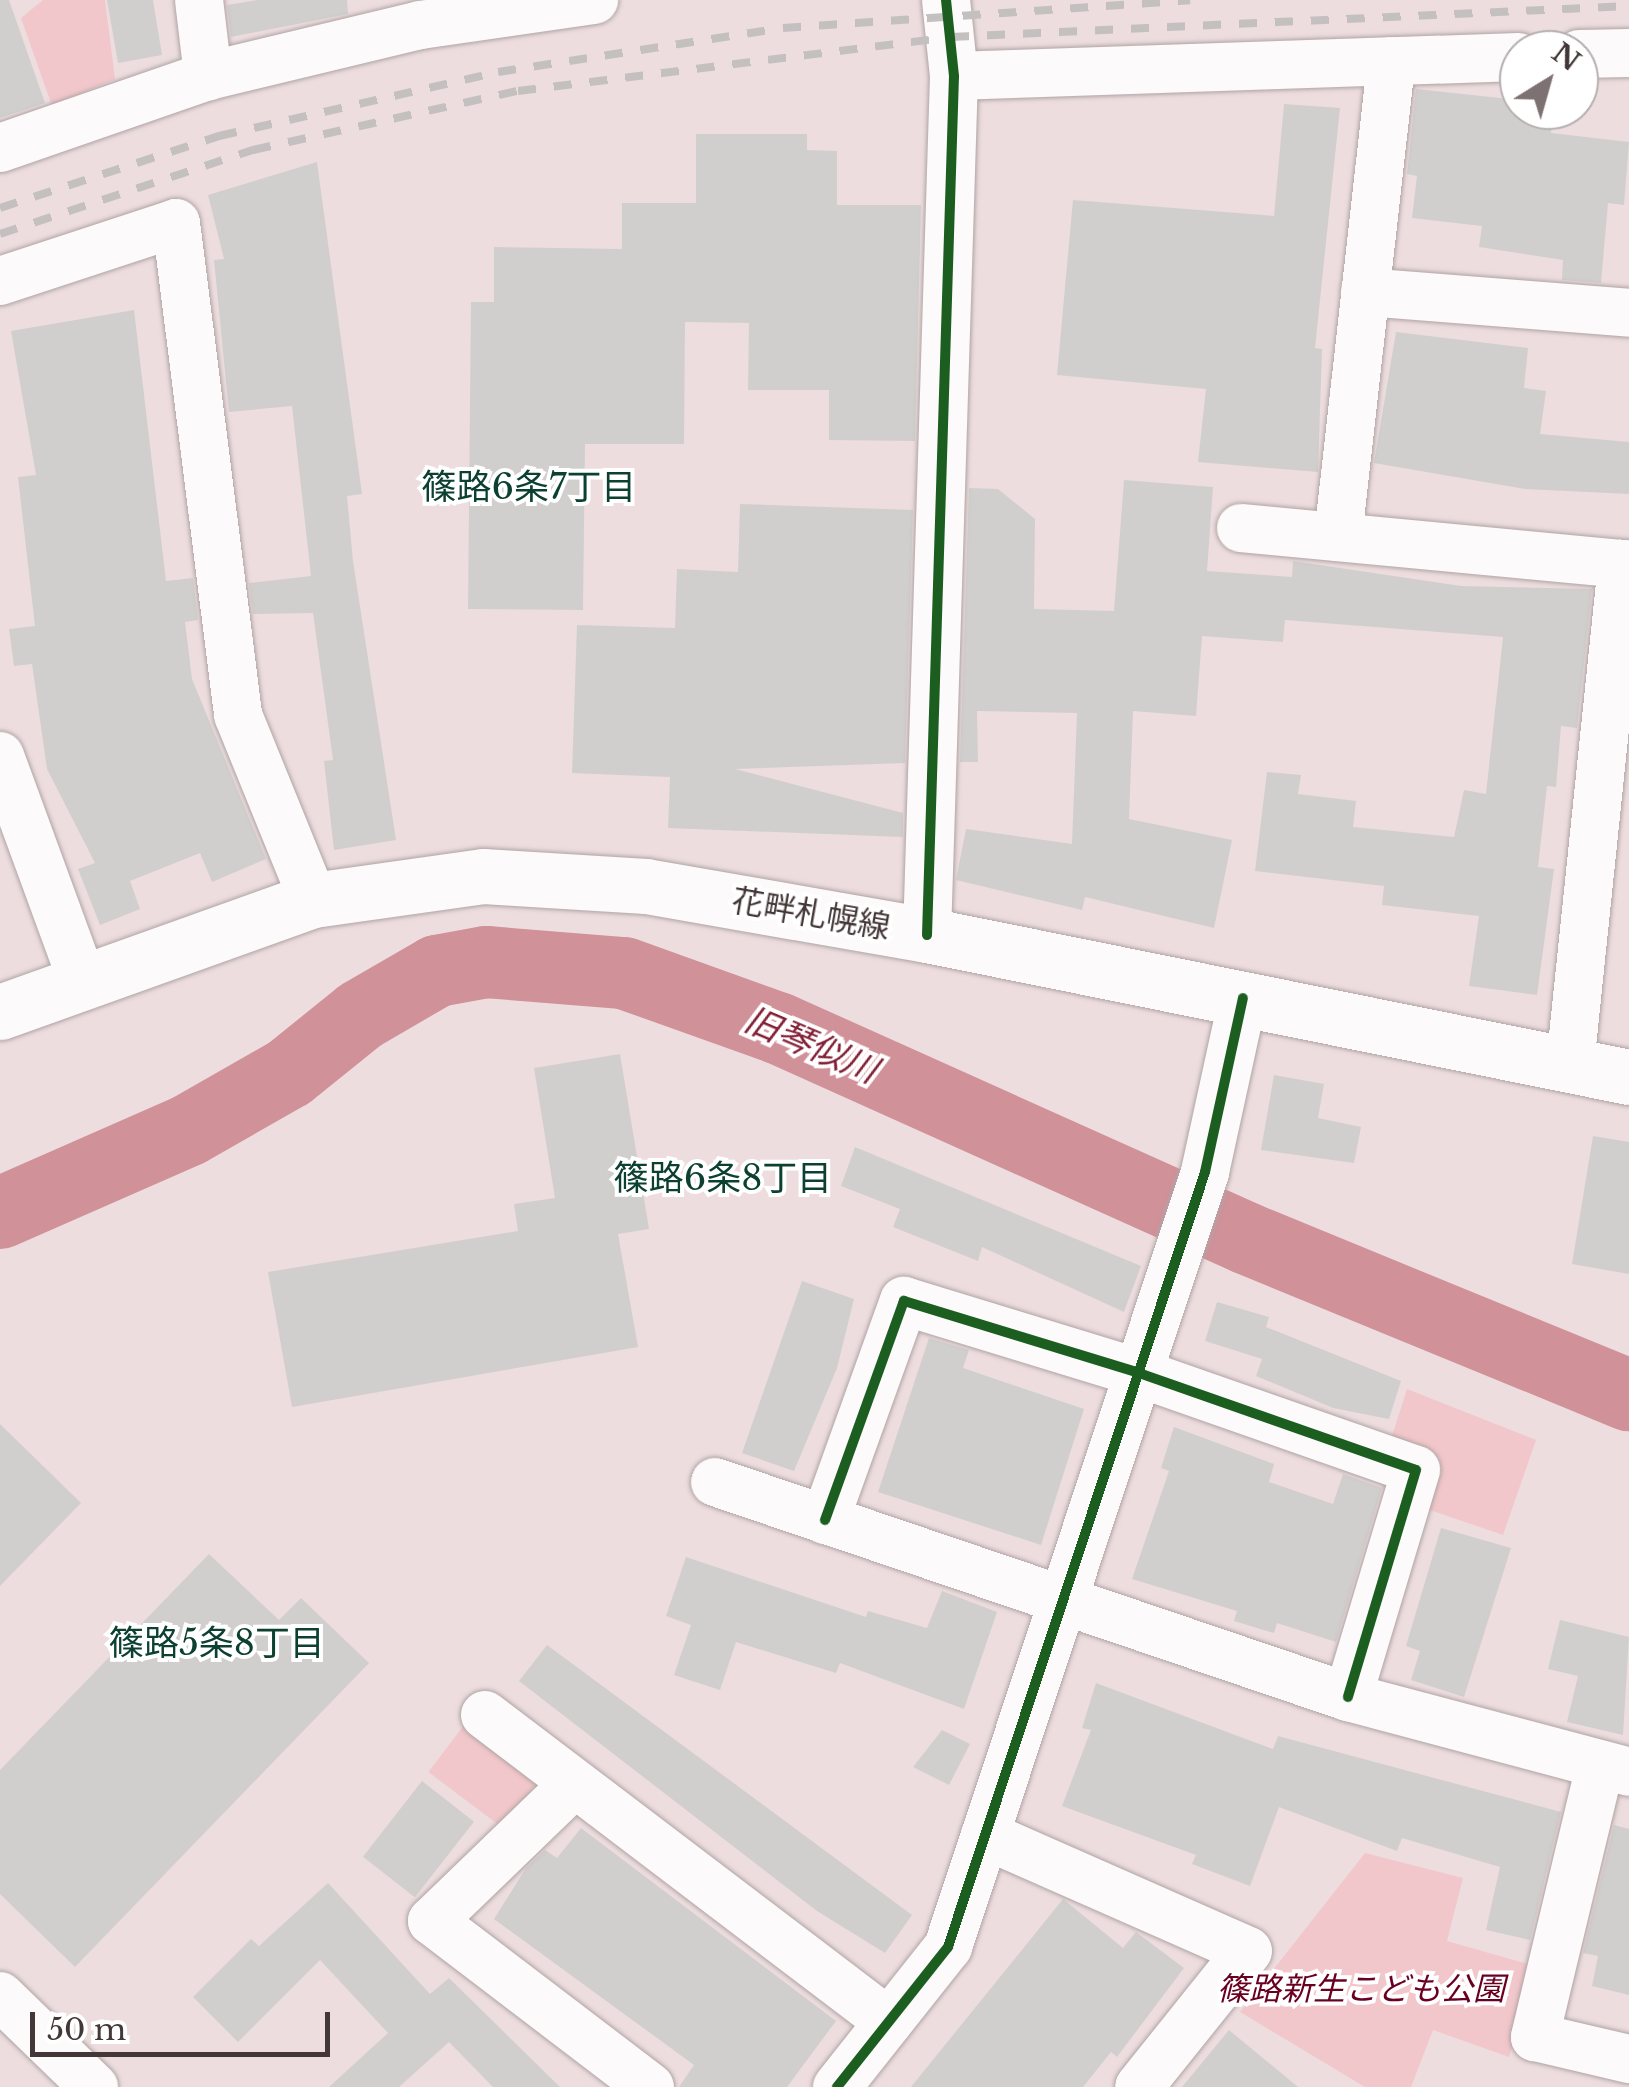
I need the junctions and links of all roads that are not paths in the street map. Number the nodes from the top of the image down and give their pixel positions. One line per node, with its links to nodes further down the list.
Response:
1 (199, 0): 9 (street)
2 (594, 0): 4 (street)
3 (946, 0): 10 (street)
4 (419, 13): 9 (street)
5 (1629, 53): 6 (street)
6 (1599, 54)
7 (1499, 57): 8 (street)
8 (1391, 61): 10 (street); 13 (street)
9 (208, 76): 11 (street)
10 (954, 76): 20 (street)
11 (0, 148)
12 (0, 281): 19 (street)
13 (1365, 292): 14 (street); 16 (street)
14 (1629, 314)
15 (1241, 528): 16 (street)
16 (1338, 537): 17 (street)
17 (1625, 564): 24 (street)
18 (0, 756): 21 (street)
19 (313, 900): 20 (main road, 花畔札幌線); 21 (main road, 花畔札幌線)
20 (927, 934): 22 (main road, 花畔札幌線)
21 (83, 983): 23 (main road, 花畔札幌線)
22 (1243, 998): 24 (main road, 花畔札幌線); 26 (street)
23 (0, 1012)
24 (1570, 1065): 25 (main road, 花畔札幌線)
25 (1629, 1076)
26 (1139, 1373): 28 (street); 29 (street); 30 (street)
27 (714, 1482): 28 (street)
28 (825, 1520): 29 (street)
29 (1062, 1604): 30 (street); 34 (street)
30 (1348, 1697): 32 (street)
31 (485, 1715): 33 (street)
32 (1614, 1769): 37 (street)
33 (573, 1785): 36 (street); 39 (street)
34 (985, 1835): 36 (street); 41 (street)
35 (0, 1996): 38 (street)
36 (888, 2022): 40 (street)
37 (1629, 2059)
38 (94, 2087)
39 (650, 2087)
40 (837, 2087)
41 (1140, 2087)

